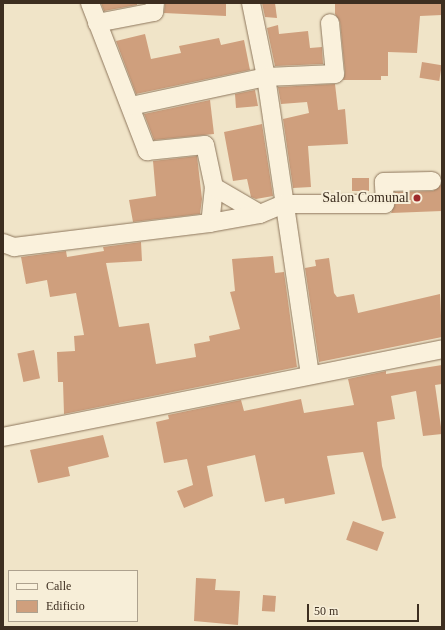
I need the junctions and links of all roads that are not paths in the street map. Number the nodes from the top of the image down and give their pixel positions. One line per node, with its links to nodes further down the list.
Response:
1 (90, 3): 4 (street)
2 (155, 3): 4 (street)
3 (251, 3): 6 (street)
4 (97, 23): 7 (street)
5 (330, 23): 6 (street)
6 (266, 77): 7 (street); 10 (street)
7 (131, 106): 9 (street)
8 (432, 180): 10 (street)
9 (214, 187): 11 (street); 12 (street)
10 (284, 204): 11 (street); 15 (street)
11 (260, 214): 12 (street)
12 (210, 223): 13 (street)
13 (3, 243)
14 (442, 349): 15 (street)
15 (310, 374): 16 (street)
16 (3, 437)

